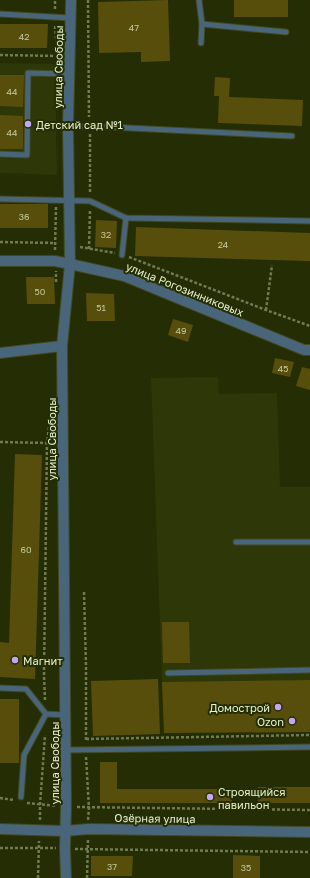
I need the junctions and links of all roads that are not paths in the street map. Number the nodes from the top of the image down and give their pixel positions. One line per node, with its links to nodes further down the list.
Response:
1 (71, 0): 4 (street, улица Свободы)
2 (199, 0): 5 (lane)
3 (0, 14): 4 (lane)
4 (71, 18): 8 (street, улица Свободы)
5 (202, 24): 6 (lane); 7 (lane)
6 (286, 32)
7 (201, 43)
8 (70, 74): 9 (street, улица Свободы); 11 (lane)
9 (68, 127): 10 (lane); 13 (street, улица Свободы)
10 (292, 136)
11 (0, 154)
12 (0, 199): 13 (lane)
13 (69, 200): 14 (lane); 18 (street, улица Свободы)
14 (126, 218): 15 (lane); 16 (lane)
15 (310, 221)
16 (122, 255)
17 (0, 261): 18 (street, улица Рогозинниковых)
18 (70, 264): 19 (street, улица Свободы); 20 (street, улица Рогозинниковых)
19 (62, 346): 21 (street); 28 (street, улица Свободы)
20 (310, 350)
21 (0, 352)
22 (236, 542): 23 (lane)
23 (310, 542)
24 (310, 670): 25 (lane)
25 (168, 673)
26 (0, 688): 27 (lane)
27 (46, 714): 28 (lane); 31 (lane)
28 (65, 715): 30 (street, улица Свободы)
29 (310, 747): 30 (lane)
30 (66, 750): 33 (street, улица Свободы)
31 (20, 799)
32 (0, 829): 33 (street, Озёрная улица)
33 (65, 831): 34 (street, Озёрная улица); 35 (street, улица Свободы)
34 (310, 832)
35 (66, 878)

